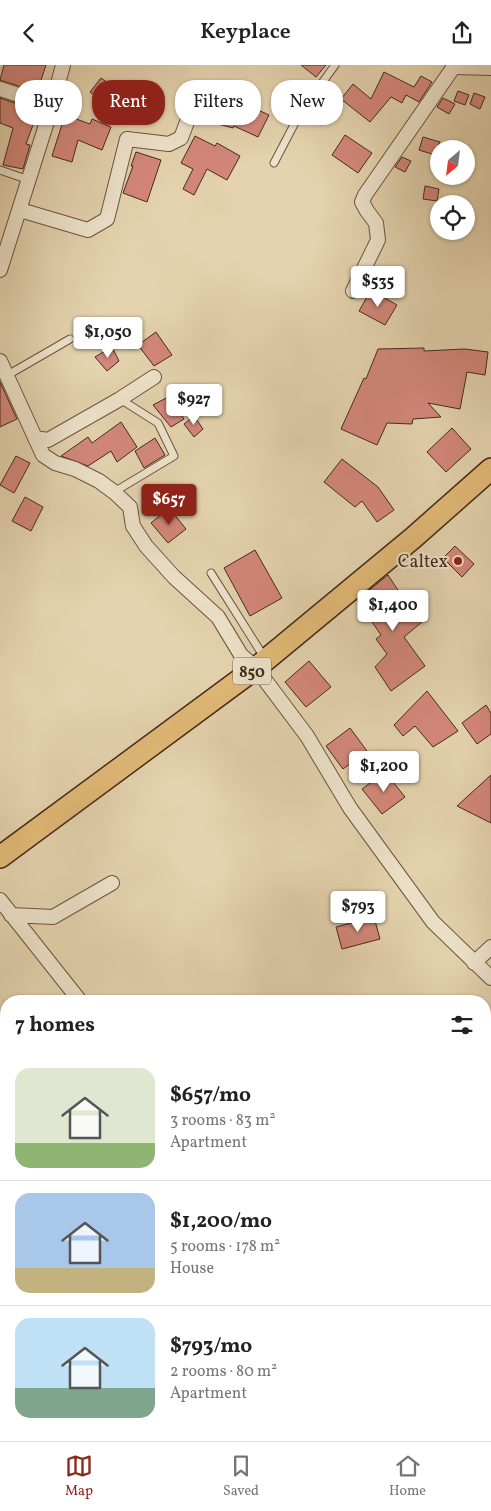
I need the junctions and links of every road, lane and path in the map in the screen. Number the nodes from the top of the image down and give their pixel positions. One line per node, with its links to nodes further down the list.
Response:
1 (63, 65): 5 (street)
2 (335, 65): 10 (lane)
3 (455, 65): 4 (street); 15 (street)
4 (491, 67)
5 (59, 80)
6 (0, 89): 7 (street)
7 (15, 94)
8 (46, 125): 12 (street)
9 (186, 125): 13 (street)
10 (274, 163)
11 (0, 170): 12 (lane)
12 (29, 180): 13 (street)
13 (20, 210): 14 (street)
14 (0, 270)
15 (353, 291)
16 (70, 339): 18 (lane)
17 (0, 361): 18 (street)
18 (6, 375): 21 (street)
19 (154, 377): 20 (street)
20 (120, 399): 21 (street); 23 (lane)
21 (36, 438): 23 (street)
22 (491, 469): 25 (main road, 850)
23 (114, 492): 25 (street)
24 (211, 573): 25 (lane)
25 (261, 664): 26 (main road, 850); 31 (street)
26 (0, 857)
27 (112, 883): 29 (street)
28 (0, 900): 29 (street)
29 (11, 915): 33 (street)
30 (491, 947): 31 (street)
31 (474, 963): 32 (street)
32 (491, 978)
33 (74, 995)

